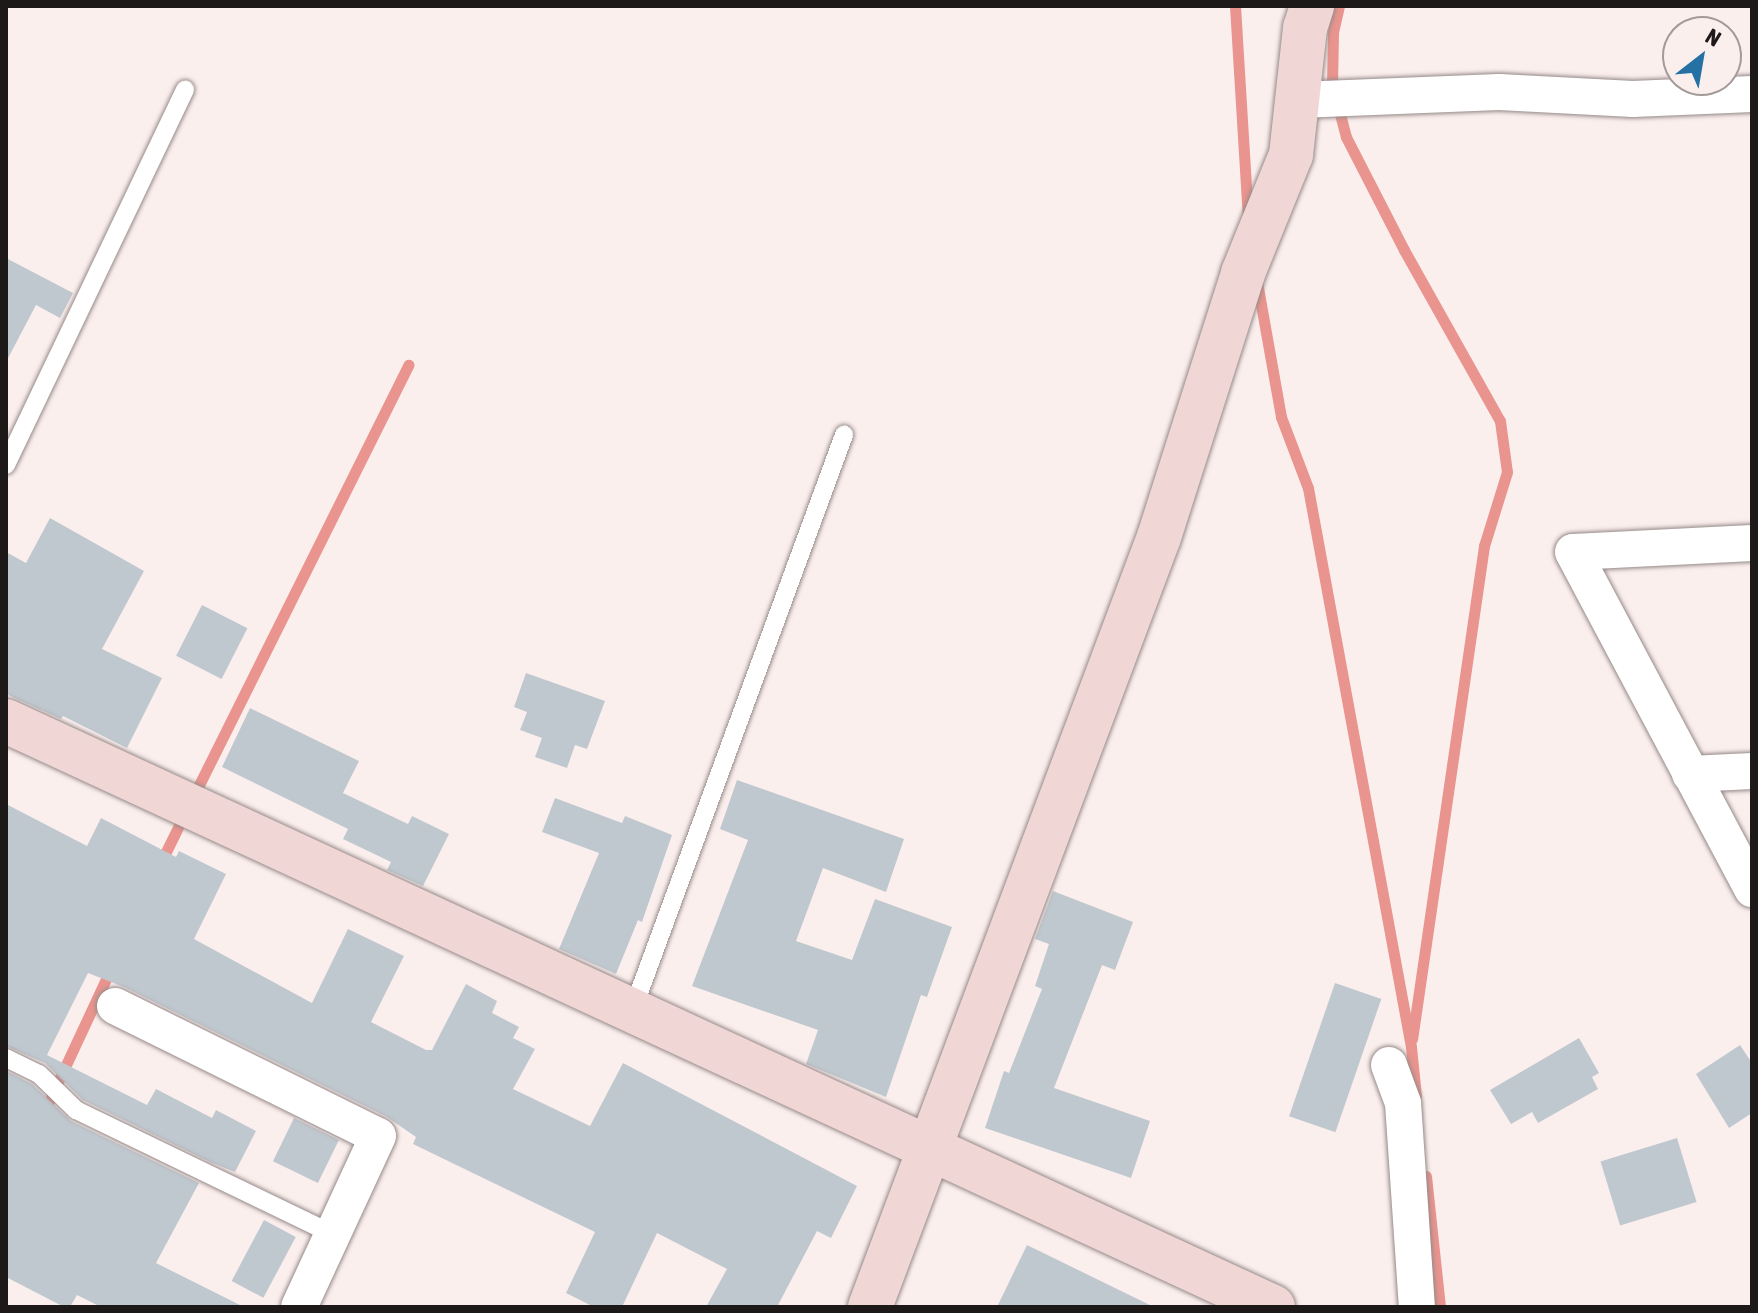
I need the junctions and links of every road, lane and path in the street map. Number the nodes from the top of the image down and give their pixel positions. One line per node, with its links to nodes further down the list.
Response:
1 (1312, 6): 4 (street)
2 (185, 89): 6 (lane)
3 (1752, 94): 4 (street)
4 (1298, 100): 16 (street)
5 (844, 435): 13 (lane)
6 (6, 465)
7 (1752, 543): 10 (street)
8 (6, 721): 13 (street)
9 (1752, 771): 10 (street)
10 (1690, 774): 11 (street)
11 (1752, 889)
12 (115, 1006): 17 (street)
13 (633, 1009): 16 (street)
14 (6, 1058): 17 (lane)
15 (1389, 1065): 21 (street)
16 (927, 1148): 19 (street); 20 (street)
17 (332, 1234): 18 (street)
18 (299, 1307)
19 (870, 1307)
20 (1273, 1307)
21 (1417, 1307)

